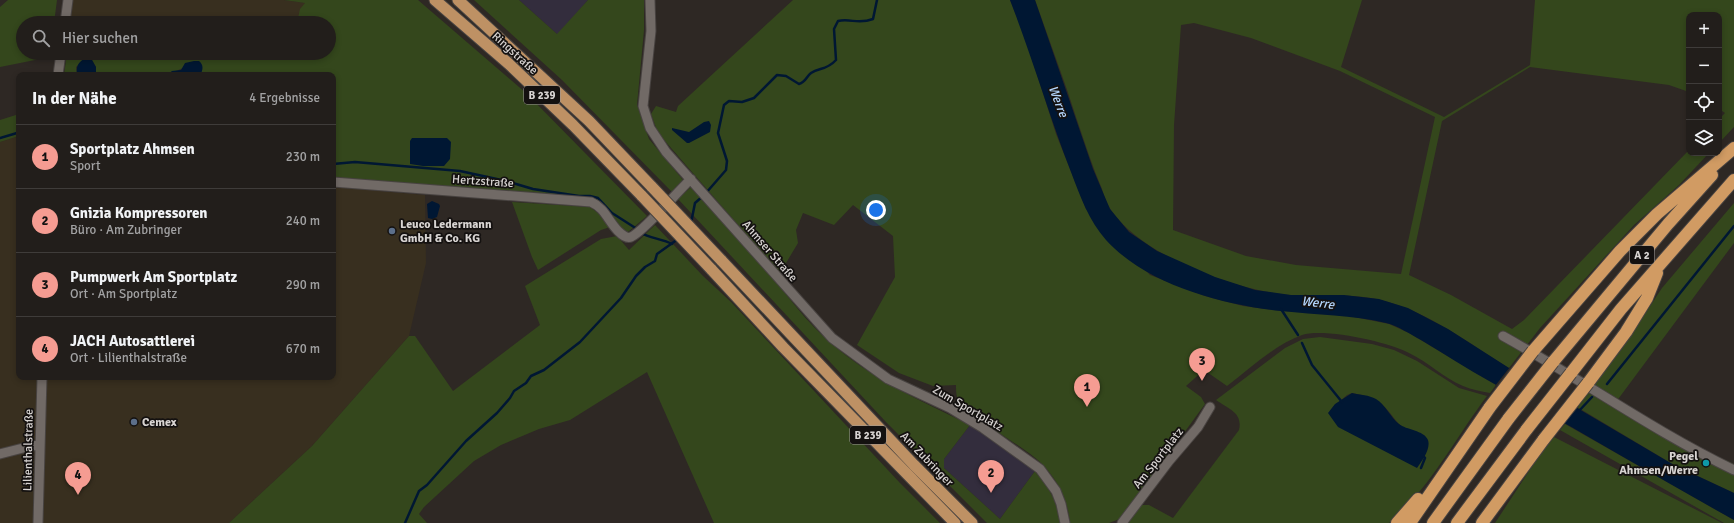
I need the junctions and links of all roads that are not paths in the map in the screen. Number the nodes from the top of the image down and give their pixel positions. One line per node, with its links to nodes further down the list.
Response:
1 (68, 0): 5 (street)
2 (435, 0): 16 (highway, Ringstraße / B 239, bridge)
3 (458, 0): 15 (highway, Ringstraße / B 239, bridge)
4 (650, 0): 10 (street, Ahmser Straße)
5 (66, 16)
6 (60, 60): 7 (street)
7 (58, 72)
8 (1734, 149): 22 (highway, bridge); 30 (highway, A 2, bridge)
9 (1734, 180): 12 (highway, A 2)
10 (693, 181): 11 (street, Hertzstraße); 14 (street, Ahmser Straße)
11 (336, 182)
12 (1660, 266): 31 (highway, A 2, bridge); 32 (highway, bridge)
13 (1503, 336): 21 (street)
14 (832, 338): 26 (street, Zum Sportplatz)
15 (798, 342): 25 (highway, Am Zubringer / B 239)
16 (783, 347): 24 (highway, Am Zubringer / B 239)
17 (42, 380): 19 (street, Lilienthalstraße)
18 (1210, 407): 27 (street, Am Sportplatz)
19 (40, 445): 20 (street); 23 (street, Lilienthalstraße)
20 (0, 454)
21 (1734, 470)
22 (1437, 482): 28 (highway); 29 (highway)
23 (38, 523)
24 (955, 523)
25 (972, 523)
26 (1065, 523)
27 (1122, 523)
28 (1397, 523)
29 (1410, 523)
30 (1433, 523)
31 (1457, 523)
32 (1482, 523)

